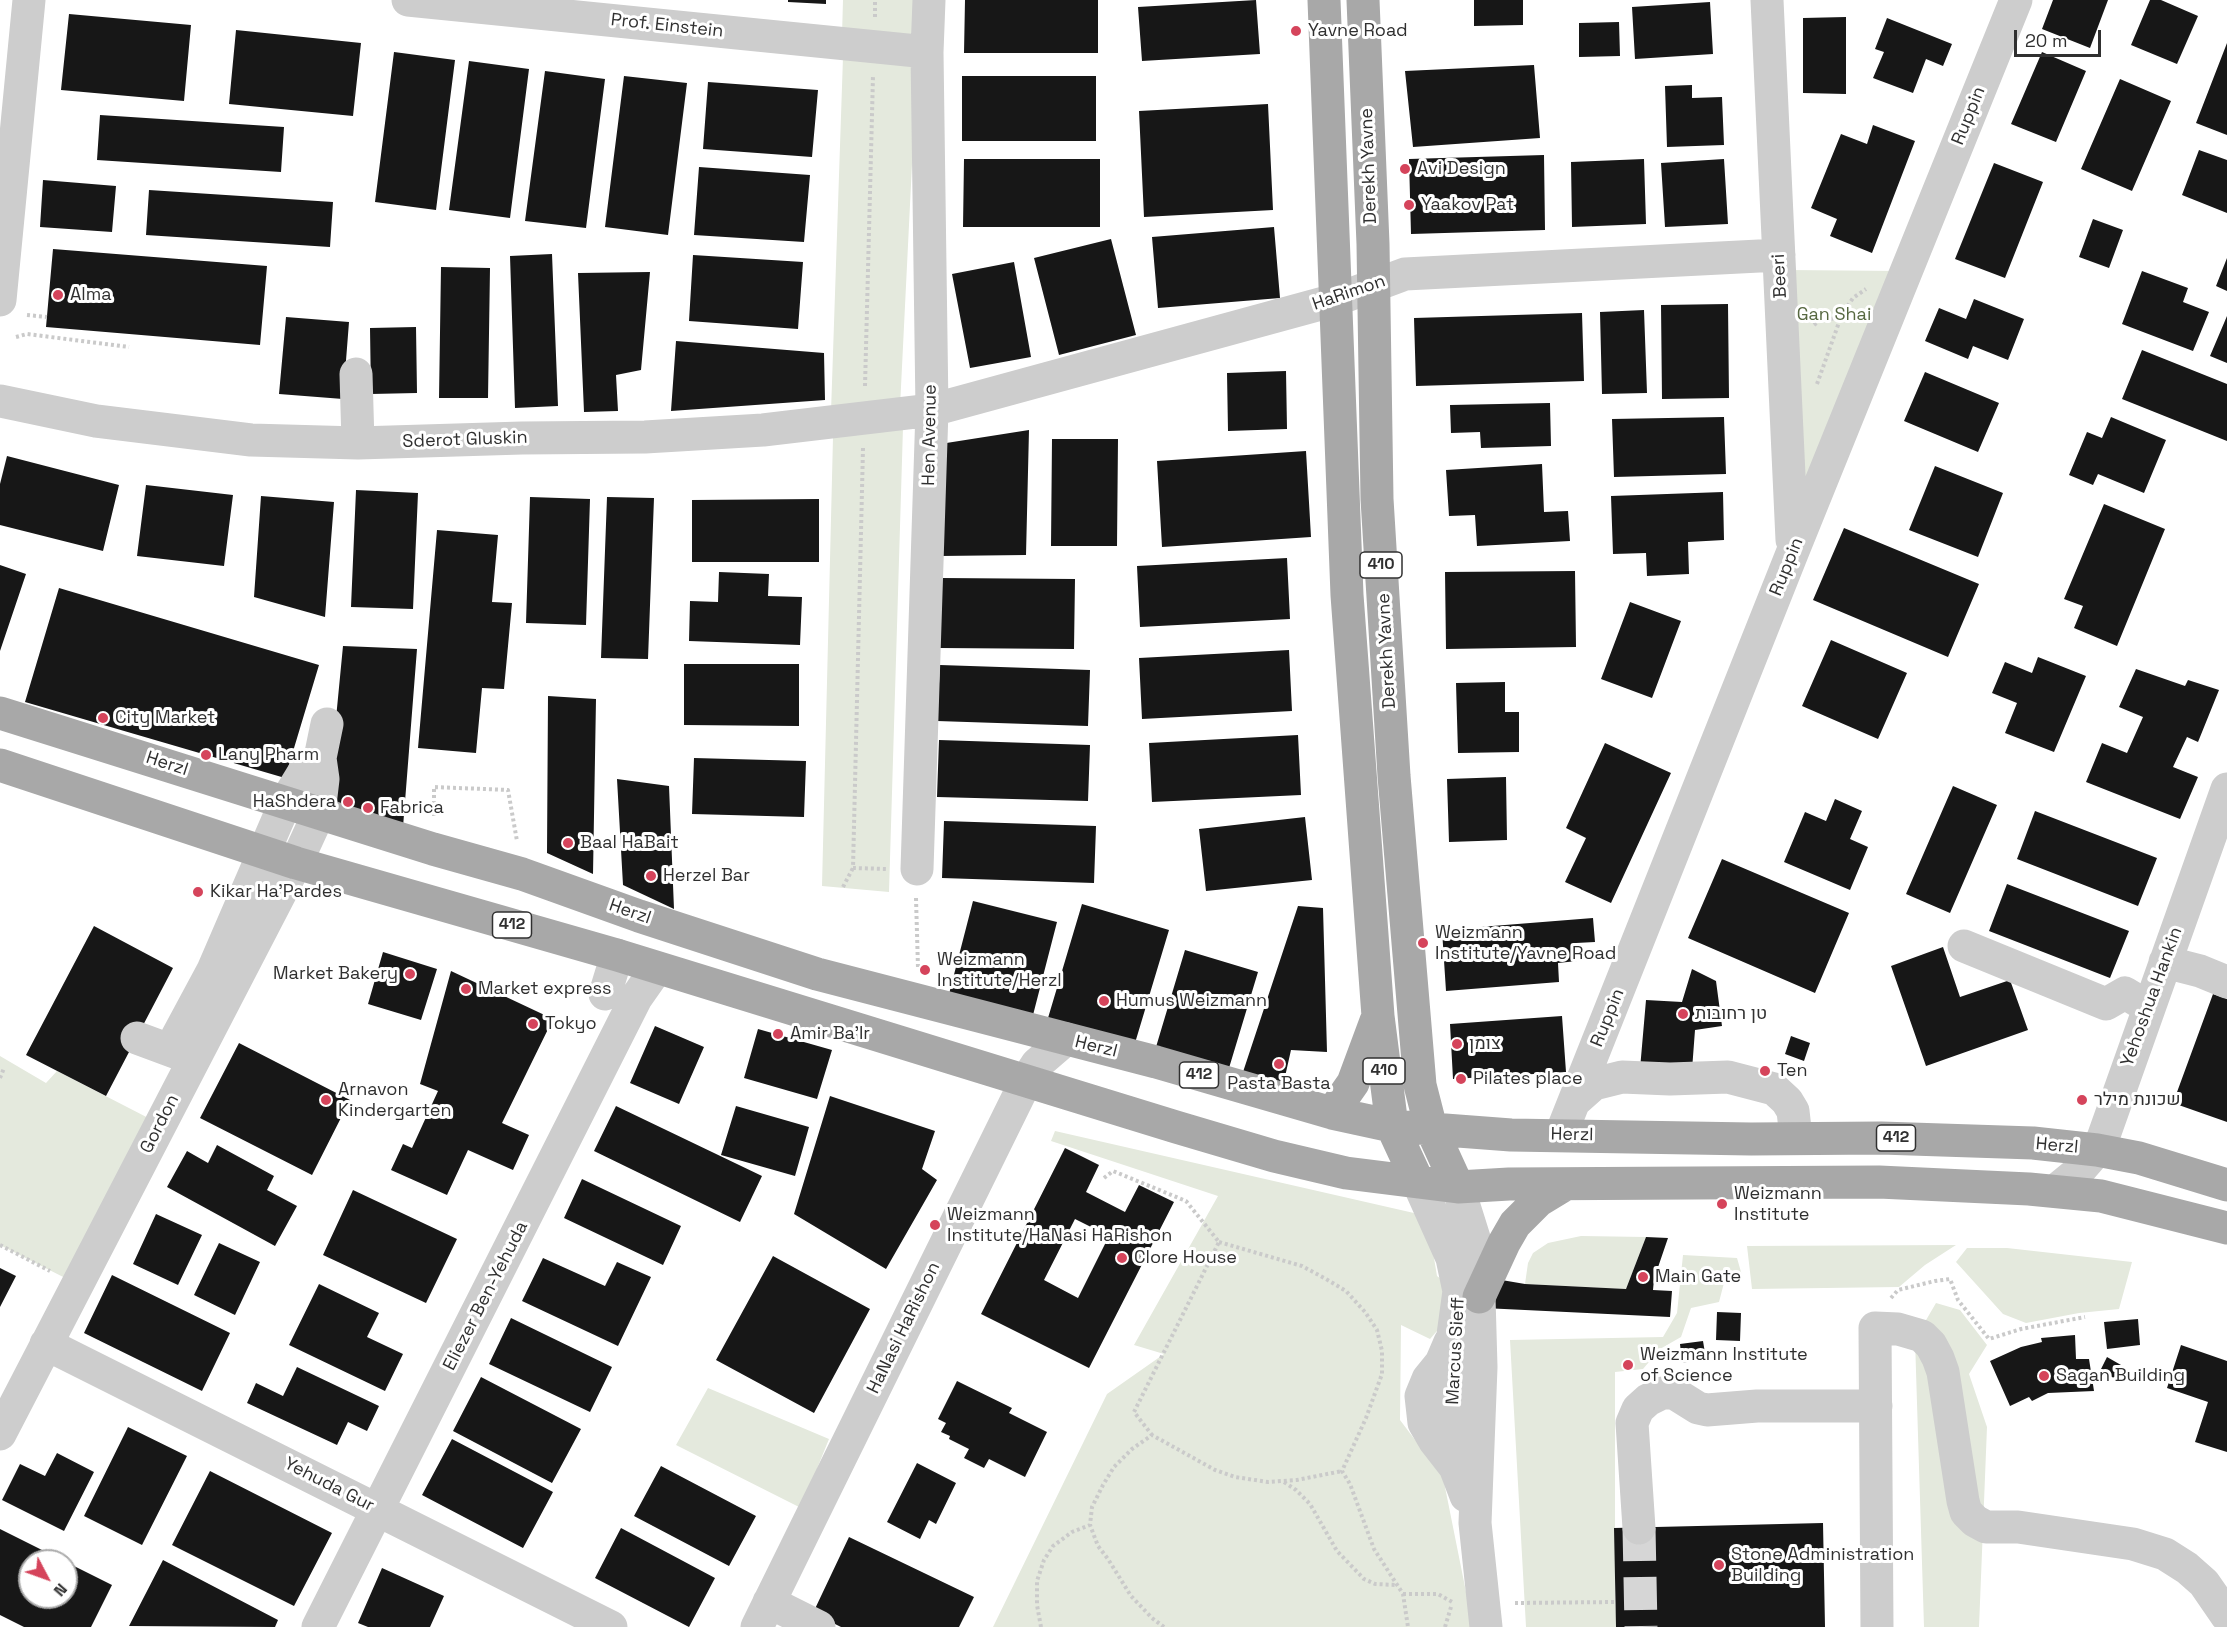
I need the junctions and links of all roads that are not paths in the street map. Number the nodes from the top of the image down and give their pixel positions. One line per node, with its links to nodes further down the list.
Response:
1 (29, 0): 12 (street)
2 (408, 0): 8 (street, Prof. Einstein)
3 (929, 0): 8 (street, Hen Avenue)
4 (1324, 0): 11 (main road, Derekh Yavne / 410)
5 (1363, 0): 10 (main road, Derekh Yavne / 410)
6 (1767, 0): 9 (street, Beeri)
7 (2016, 0): 17 (street, Ruppin)
8 (927, 52): 15 (street, Hen Avenue)
9 (1779, 255): 10 (street, HaRimon); 17 (street, Beeri)
10 (1372, 286): 11 (street, HaRimon); 43 (main road, Derekh Yavne / 410)
11 (1335, 300): 15 (street, HaRimon); 35 (main road, Derekh Yavne / 410)
12 (9, 307)
13 (356, 374): 16 (street)
14 (0, 401): 16 (street, Sderot Gluskin)
15 (932, 410): 16 (street, Sderot Gluskin); 27 (street, Hen Avenue)
16 (358, 443)
17 (1793, 551): 40 (street, Ruppin)
18 (4, 716): 23 (main road, Herzl / 412)
19 (327, 724): 20 (street, Gordon)
20 (320, 758): 23 (street); 24 (street, Gordon)
21 (0, 765): 25 (main road, 412)
22 (2227, 789): 30 (street, Yehoshua Hankin)
23 (286, 801): 24 (main road, Herzl / 412); 25 (street)
24 (319, 813): 26 (street, Gordon); 37 (main road, Herzl / 412)
25 (263, 854): 26 (main road, 412); 38 (street)
26 (296, 863): 29 (main road, 412); 38 (street, Gordon)
27 (917, 870)
28 (1964, 946): 34 (street)
29 (617, 955): 31 (main road, 412); 33 (street)
30 (2165, 962): 32 (street); 34 (street, Yehoshua Hankin)
31 (657, 968): 39 (main road, 412); 57 (street, Eliezer Ben-Yehuda)
32 (2227, 982)
33 (606, 994)
34 (2148, 1007): 46 (street, Yehoshua Hankin)
35 (1378, 1016): 41 (main road); 42 (main road, Derekh Yavne / 410)
36 (136, 1038): 38 (street)
37 (1066, 1039): 39 (street, HaNasi HaRishon); 41 (main road, Herzl / 412)
38 (182, 1054): 54 (street, Gordon)
39 (1026, 1081): 47 (main road, 412); 60 (street, HaNasi HaRishon)
40 (1576, 1100): 44 (street, Ruppin); 45 (street)
41 (1332, 1113): 42 (main road, Herzl / 412)
42 (1392, 1126): 43 (main road, Herzl / 412); 47 (main road, Derekh Yavne / 410)
43 (1431, 1128): 44 (main road, Herzl / 412); 50 (main road, Derekh Yavne / 410)
44 (1561, 1134): 45 (main road, Herzl / 412)
45 (1796, 1138): 46 (main road, Herzl / 412)
46 (2097, 1150): 49 (main road, Herzl / 412); 51 (street, Yehoshua Hankin)
47 (1418, 1182): 50 (main road, 412); 58 (street, Marcus Sieff)
48 (1566, 1184): 50 (main road, 412); 51 (main road, 412); 53 (main road)
49 (2227, 1185)
50 (1458, 1187): 53 (street, Marcus Sieff)
51 (2055, 1191): 52 (main road, 412)
52 (2227, 1228)
53 (1479, 1297): 58 (street, Marcus Sieff)
54 (46, 1344): 56 (street, Gordon); 57 (street, Yehuda Gur)
55 (1876, 1406): 59 (street); 62 (street); 66 (street)
56 (0, 1434)
57 (377, 1510): 63 (street, Eliezer Ben-Yehuda); 64 (street, Yehuda Gur)
58 (1475, 1523): 61 (street, Marcus Sieff)
59 (1639, 1528)
60 (763, 1615): 65 (street)
61 (1485, 1615)
62 (2221, 1619)
63 (318, 1627)
64 (610, 1627)
65 (819, 1627)
66 (1877, 1627)

